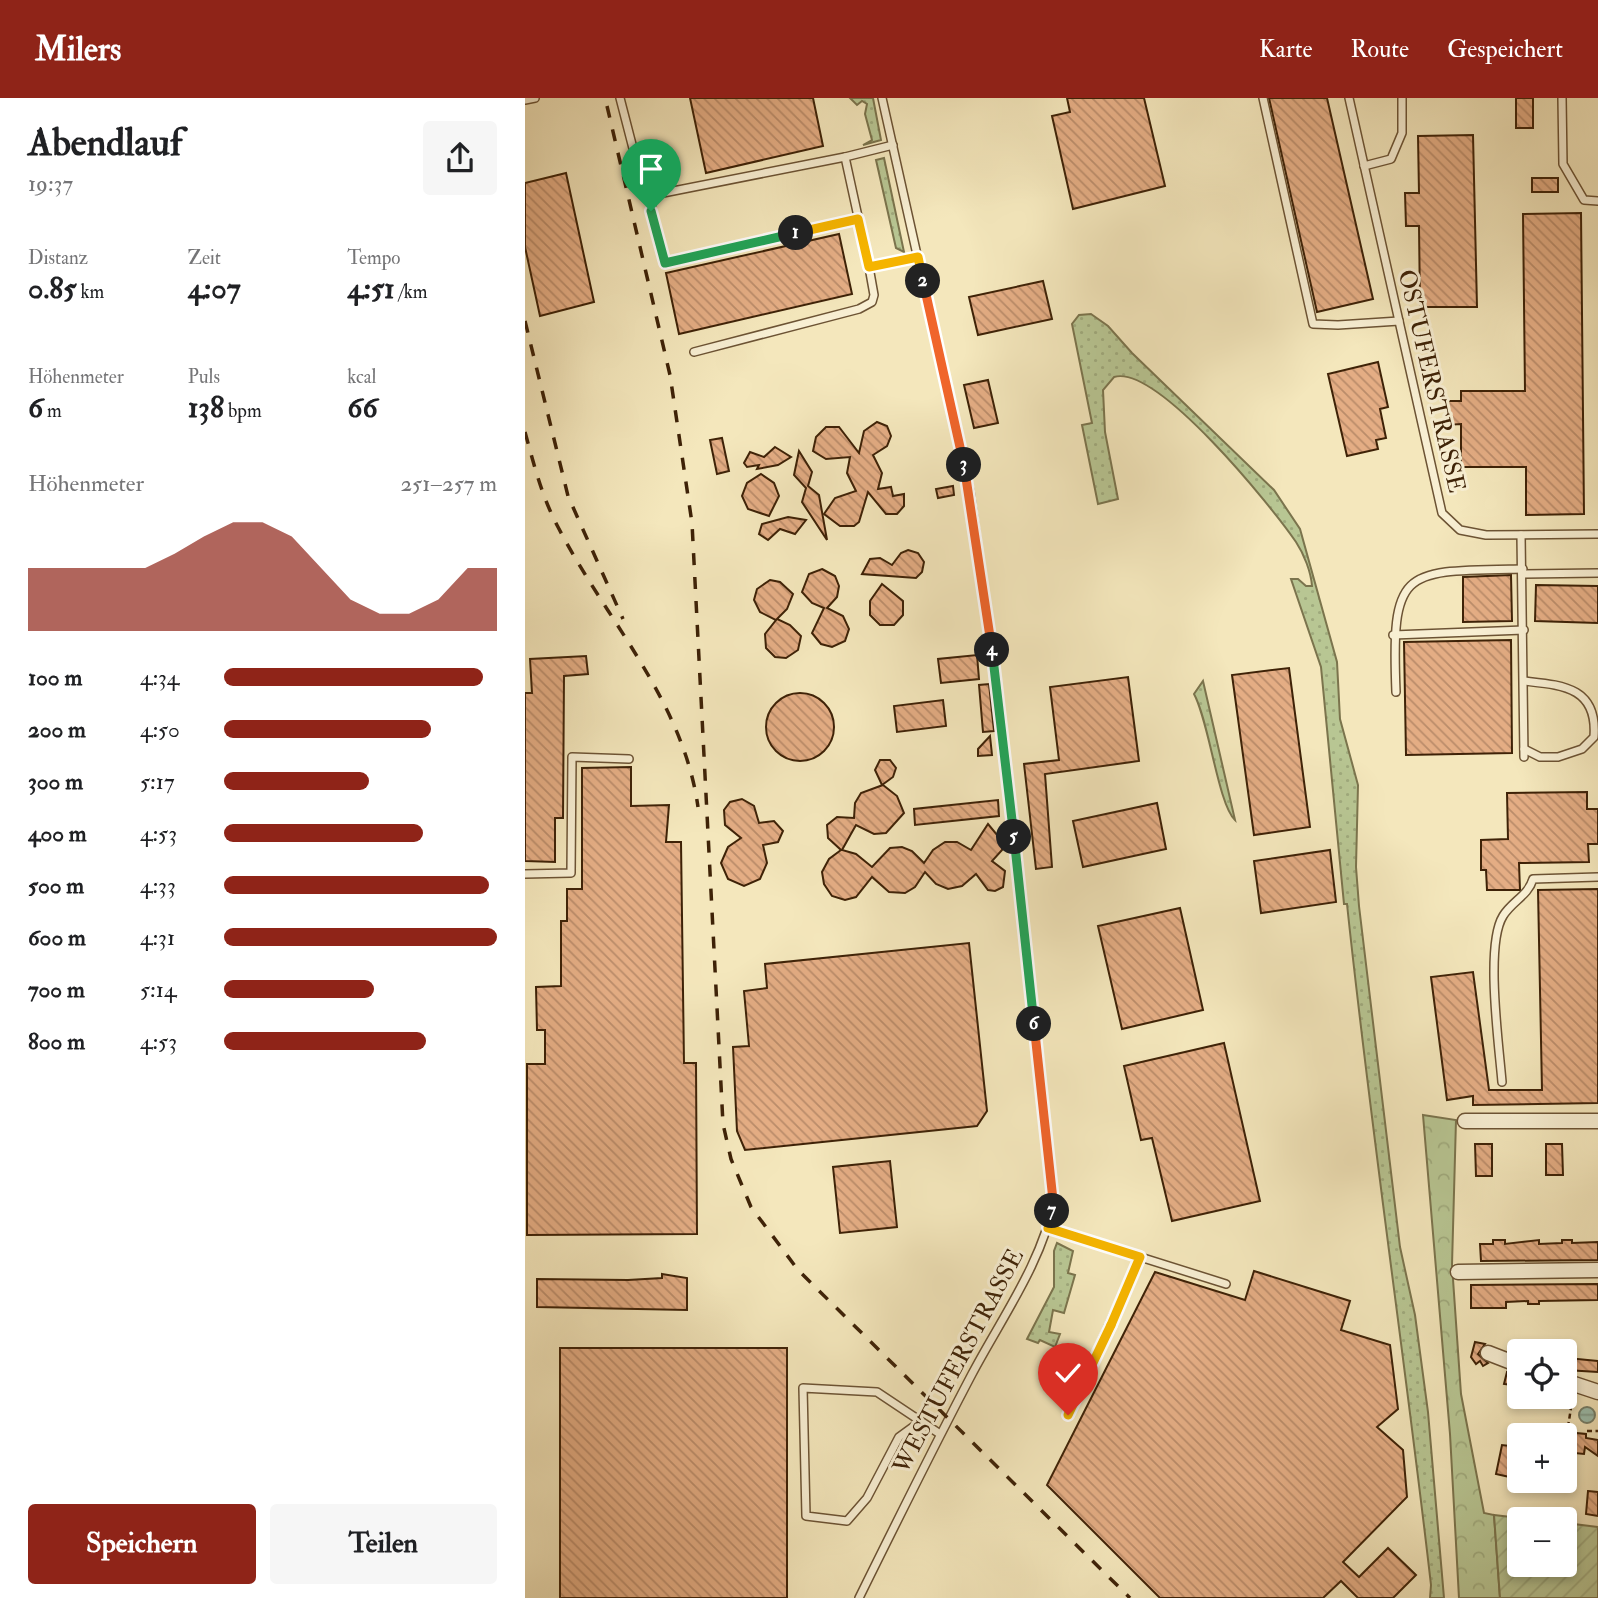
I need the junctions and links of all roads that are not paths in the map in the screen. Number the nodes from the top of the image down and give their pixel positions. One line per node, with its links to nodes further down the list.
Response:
1 (535, 98): 8 (lane)
2 (620, 98): 12 (lane)
3 (882, 98): 9 (lane, WESTUFERSTRASSE)
4 (1263, 98): 17 (lane)
5 (1349, 98): 11 (lane, OSTUFERSTRASSE)
6 (1402, 98): 11 (lane)
7 (1562, 98): 13 (lane)
8 (525, 100)
9 (893, 145): 10 (lane); 15 (lane, WESTUFERSTRASSE)
10 (845, 157): 12 (lane); 14 (lane)
11 (1364, 166): 17 (lane, OSTUFERSTRASSE)
12 (653, 195): 14 (lane)
13 (1598, 201)
14 (858, 219): 16 (lane)
15 (918, 257): 16 (lane); 33 (lane, WESTUFERSTRASSE)
16 (869, 267): 18 (lane)
17 (1399, 321): 20 (lane, OSTUFERSTRASSE)
18 (694, 352)
19 (1598, 534): 20 (lane, OSTUFERSTRASSE)
20 (1521, 535): 21 (lane)
21 (1523, 571): 22 (lane); 23 (lane); 24 (lane)
22 (1598, 573)
23 (1524, 630): 24 (lane); 25 (lane)
24 (1393, 635): 26 (lane)
25 (1524, 681): 25 (lane)
26 (1396, 692)
27 (629, 759): 28 (lane)
28 (525, 874)
29 (1598, 877): 30 (lane)
30 (1501, 1082)
31 (1465, 1121): 32 (street)
32 (1598, 1121)
33 (1048, 1228): 34 (lane); 44 (lane, WESTUFERSTRASSE)
34 (1140, 1257): 37 (lane); 42 (lane)
35 (1598, 1270): 36 (street)
36 (1458, 1272)
37 (1226, 1284)
38 (1488, 1353): 39 (street)
39 (1507, 1360)
40 (1577, 1385): 41 (street)
41 (1598, 1392)
42 (1068, 1415)
43 (921, 1421): 43 (lane); 44 (lane)
44 (940, 1434): 45 (lane, WESTUFERSTRASSE)
45 (859, 1598)

